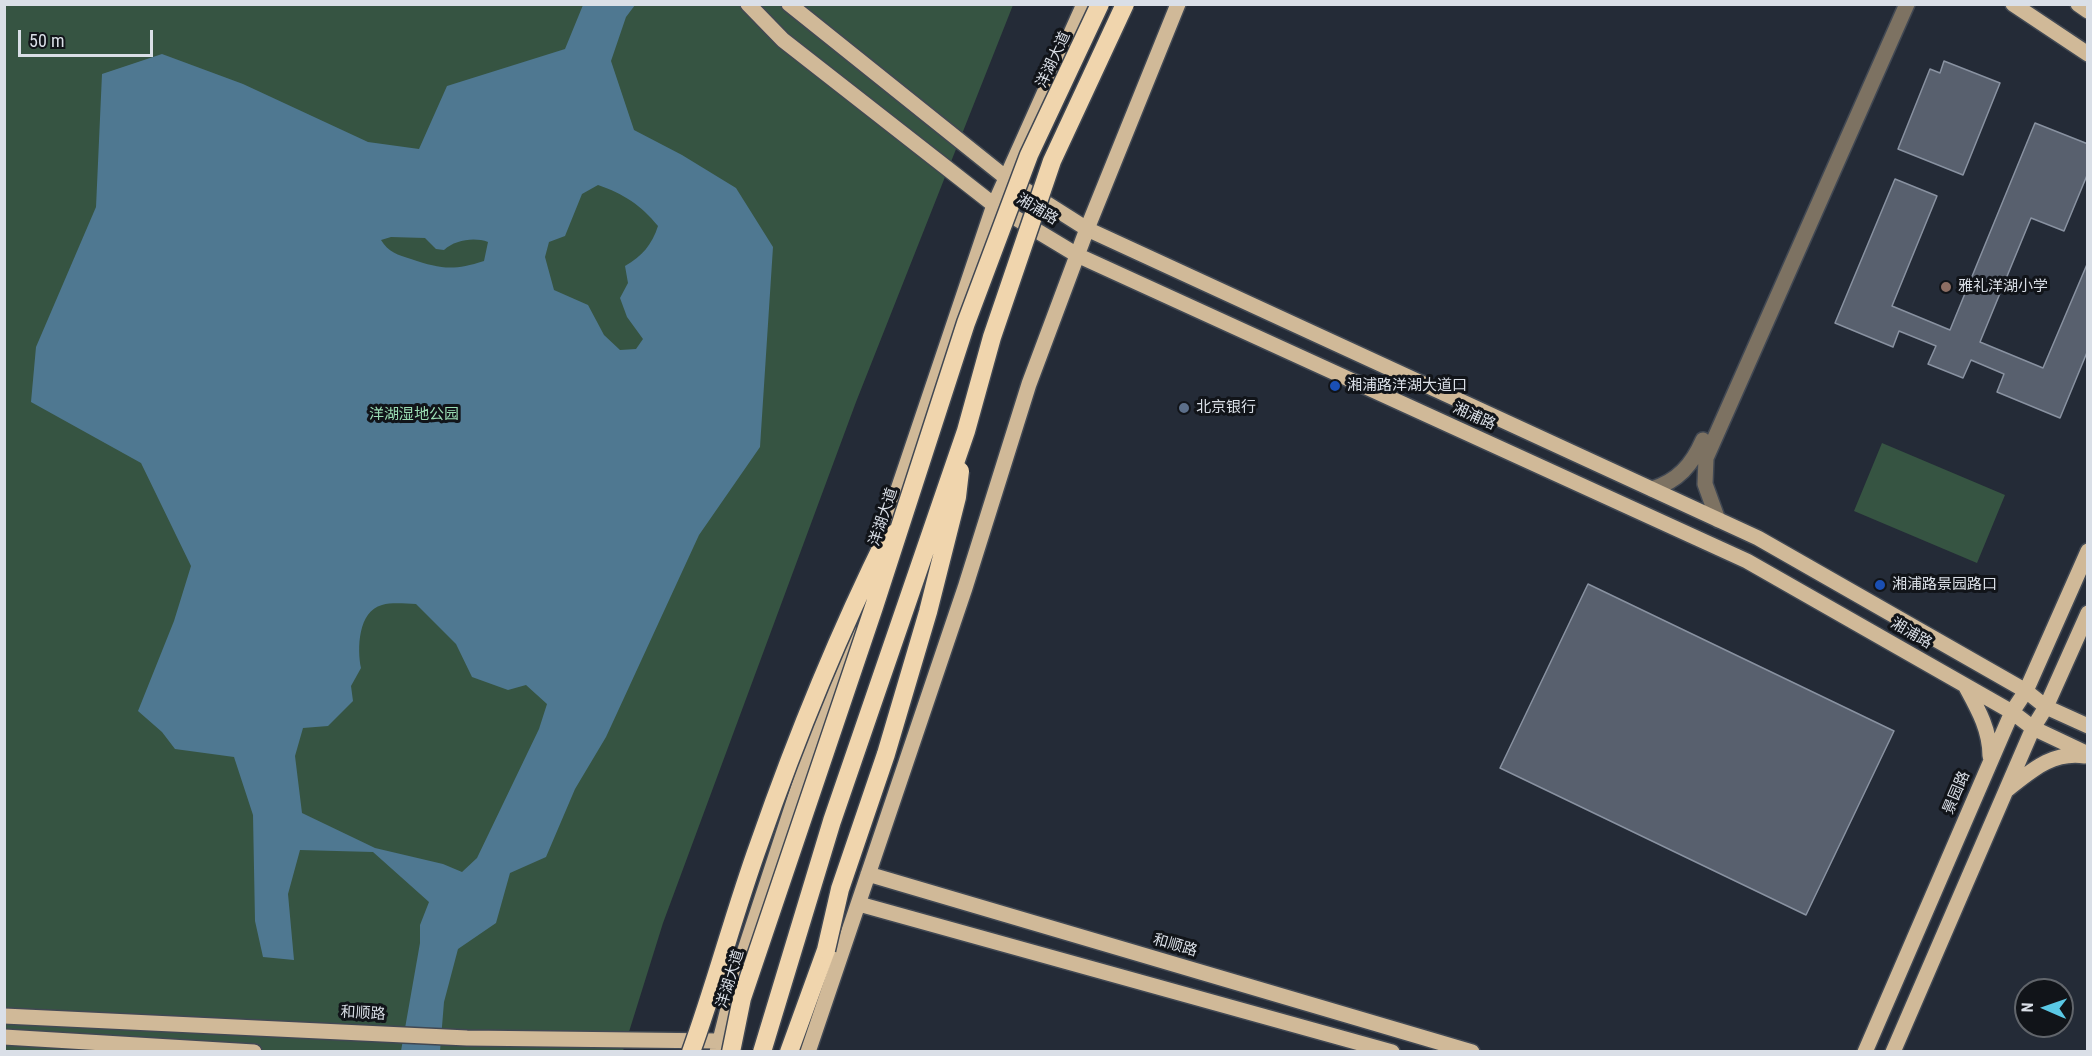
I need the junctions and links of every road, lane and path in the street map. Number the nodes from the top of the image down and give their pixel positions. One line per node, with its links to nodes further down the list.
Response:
1 (748, 4): 14 (main road, 湘浦路)
2 (789, 4): 13 (main road, 湘浦路)
3 (1084, 4): 13 (main road)
4 (1100, 4): 17 (highway, 洋湖大道, bridge)
5 (1125, 4): 18 (highway, bridge)
6 (1178, 4): 15 (main road)
7 (1897, 4): 19 (street)
8 (1906, 4): 20 (street)
9 (2013, 4): 12 (main road)
10 (2078, 4): 11 (main road)
11 (2088, 11)
12 (2088, 54)
13 (1005, 177): 14 (main road); 15 (main road, 湘浦路)
14 (994, 205): 16 (main road, 湘浦路); 36 (main road)
15 (1087, 229): 16 (main road); 19 (main road, 湘浦路)
16 (1077, 255): 23 (main road, 湘浦路); 32 (main road)
17 (939, 404): 36 (highway, 洋湖大道, bridge); 38 (highway, bridge)
18 (966, 431): 39 (highway, bridge); 40 (highway, bridge)
19 (1652, 489): 20 (main road, 湘浦路)
20 (1718, 520): 24 (main road, 湘浦路)
21 (2088, 551): 24 (main road, 景园路)
22 (2088, 613): 25 (main road)
23 (1965, 685): 26 (main road, 湘浦路); 30 (main road)
24 (2026, 691): 25 (main road, 湘浦路); 26 (main road, 景园路)
25 (2046, 707): 27 (main road, 湘浦路); 28 (main road)
26 (2012, 712): 28 (main road, 湘浦路); 30 (main road, 景园路)
27 (2088, 726)
28 (2033, 728): 29 (main road, 湘浦路); 31 (main road)
29 (2088, 755): 31 (main road)
30 (1990, 762): 44 (main road, 景园路)
31 (2006, 791): 45 (main road)
32 (868, 874): 33 (main road); 43 (main road, 和顺路)
33 (859, 904): 41 (main road); 42 (main road)
34 (4, 1016): 36 (main road, 和顺路)
35 (4, 1036): 37 (main road)
36 (722, 1048)
37 (254, 1052)
38 (691, 1052)
39 (762, 1052)
40 (789, 1052)
41 (808, 1052)
42 (1392, 1052)
43 (1472, 1052)
44 (1865, 1052)
45 (1893, 1052)

